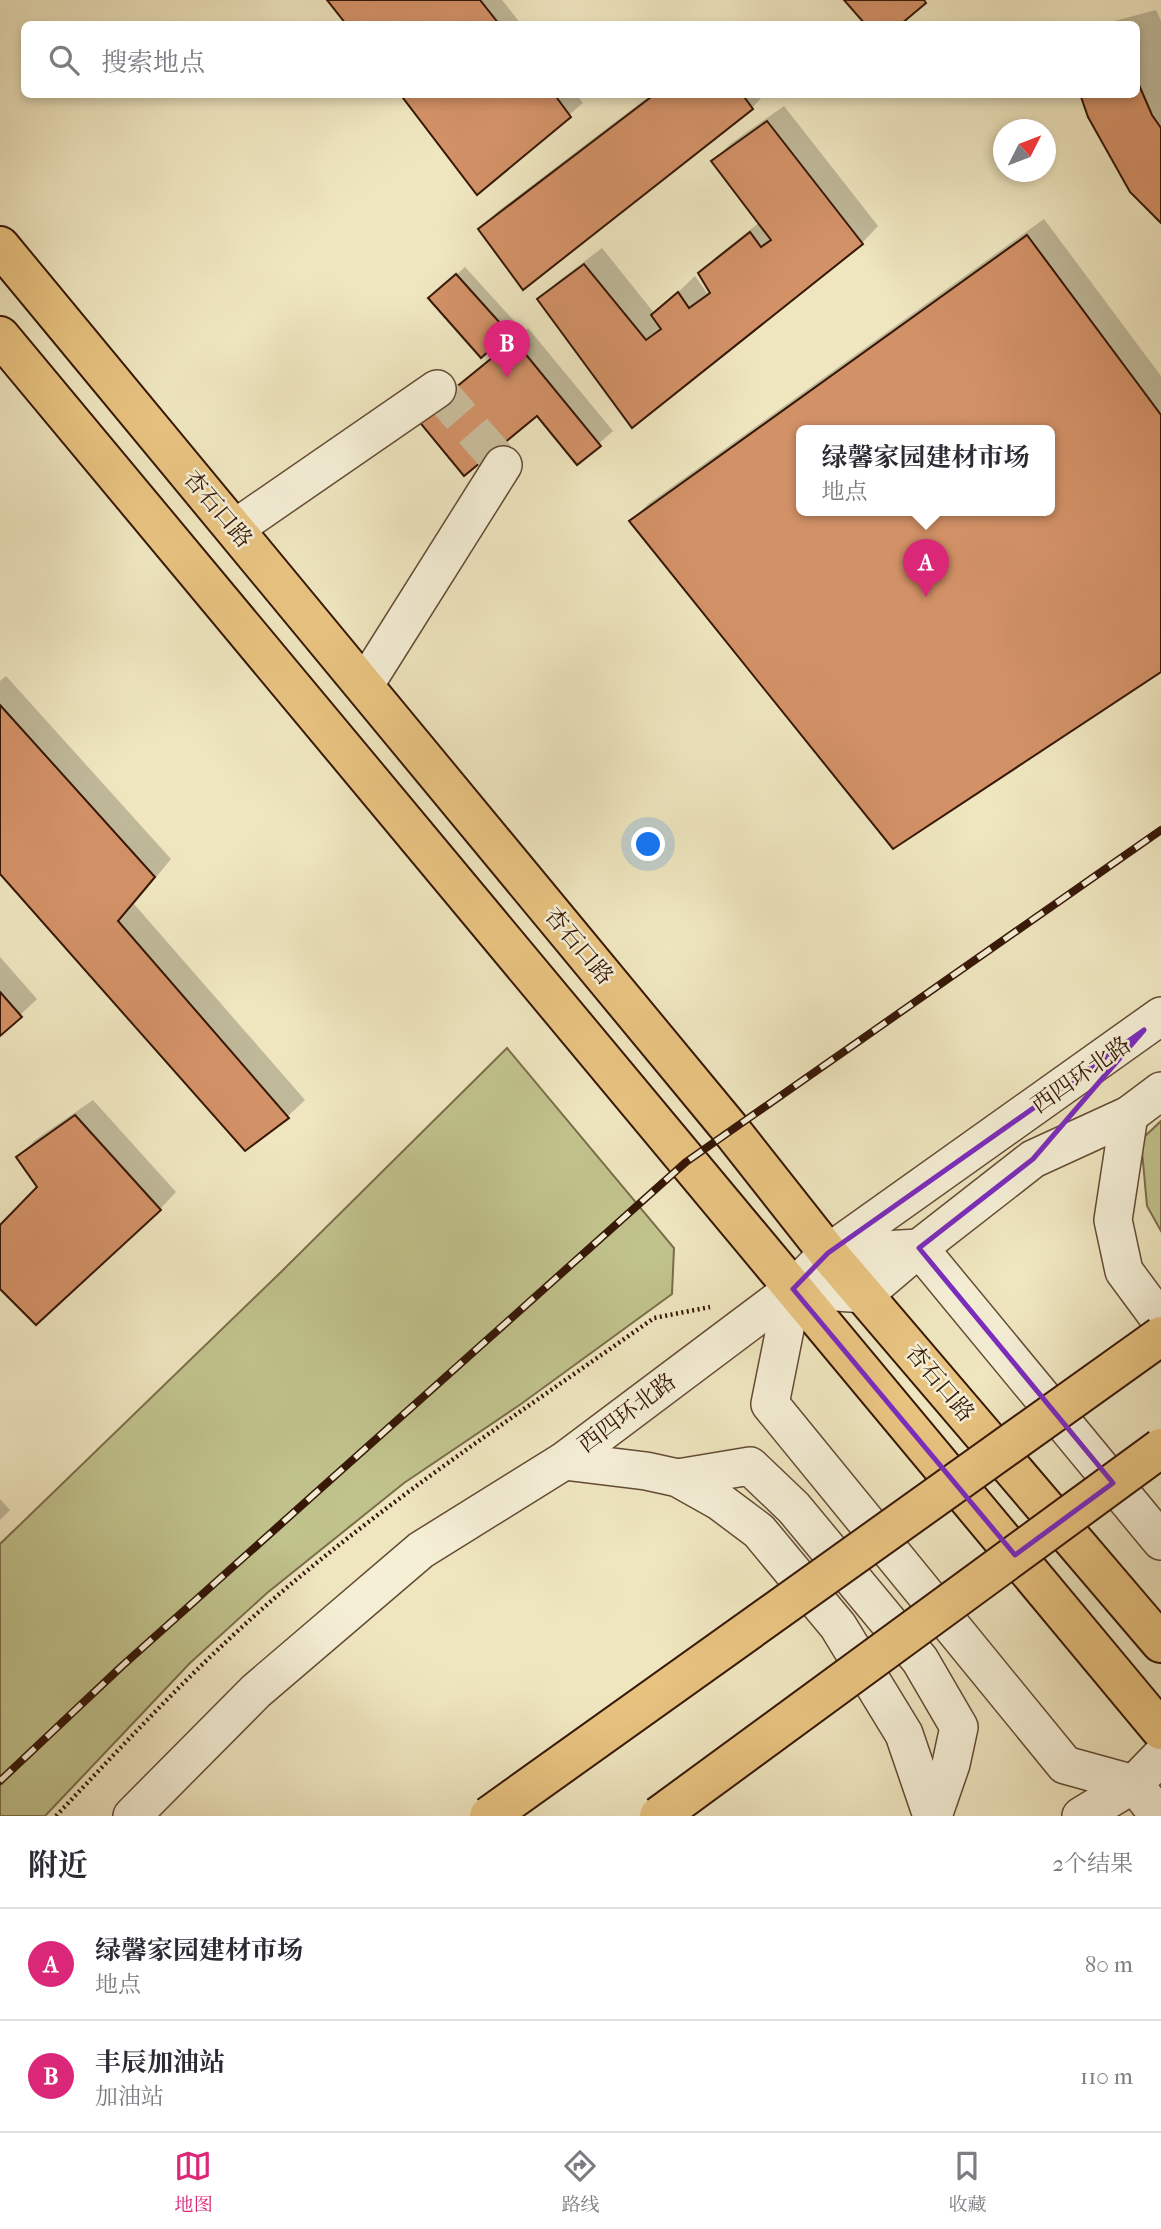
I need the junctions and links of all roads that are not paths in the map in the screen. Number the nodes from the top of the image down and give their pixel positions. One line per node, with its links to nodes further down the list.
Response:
1 (0, 246): 5 (main road, 杏石口路)
2 (0, 336): 13 (main road)
3 (437, 389): 5 (street)
4 (503, 465): 6 (street)
5 (234, 529): 6 (main road, 杏石口路)
6 (364, 686): 12 (main road, 杏石口路)
7 (1152, 1023): 10 (street); 12 (street, 西四环北路)
8 (1161, 1091): 9 (street, 西四环北路)
9 (1129, 1115): 10 (street, 西四环北路); 15 (street)
10 (1033, 1159): 11 (street, 西四环北路)
11 (919, 1248): 12 (street); 14 (street, 西四环北路); 20 (street)
12 (828, 1253): 13 (street, 西四环北路); 14 (main road, 杏石口路)
13 (793, 1289): 14 (street); 18 (street, 西四环北路); 22 (main road); 24 (street)
14 (865, 1294): 21 (main road, 杏石口路)
15 (1161, 1321)
16 (1161, 1336): 26 (main road, bridge)
17 (1161, 1448): 27 (main road, bridge)
18 (564, 1461): 19 (street); 25 (street, 西四环北路)
19 (678, 1478): 28 (street); 28 (street)
20 (1161, 1541)
21 (1161, 1643)
22 (1161, 1730)
23 (1161, 1755): 24 (street)
24 (1134, 1784): 29 (street); 30 (street)
25 (132, 1816)
26 (489, 1816)
27 (659, 1816)
28 (932, 1816)
29 (1081, 1816)
30 (1159, 1816)

